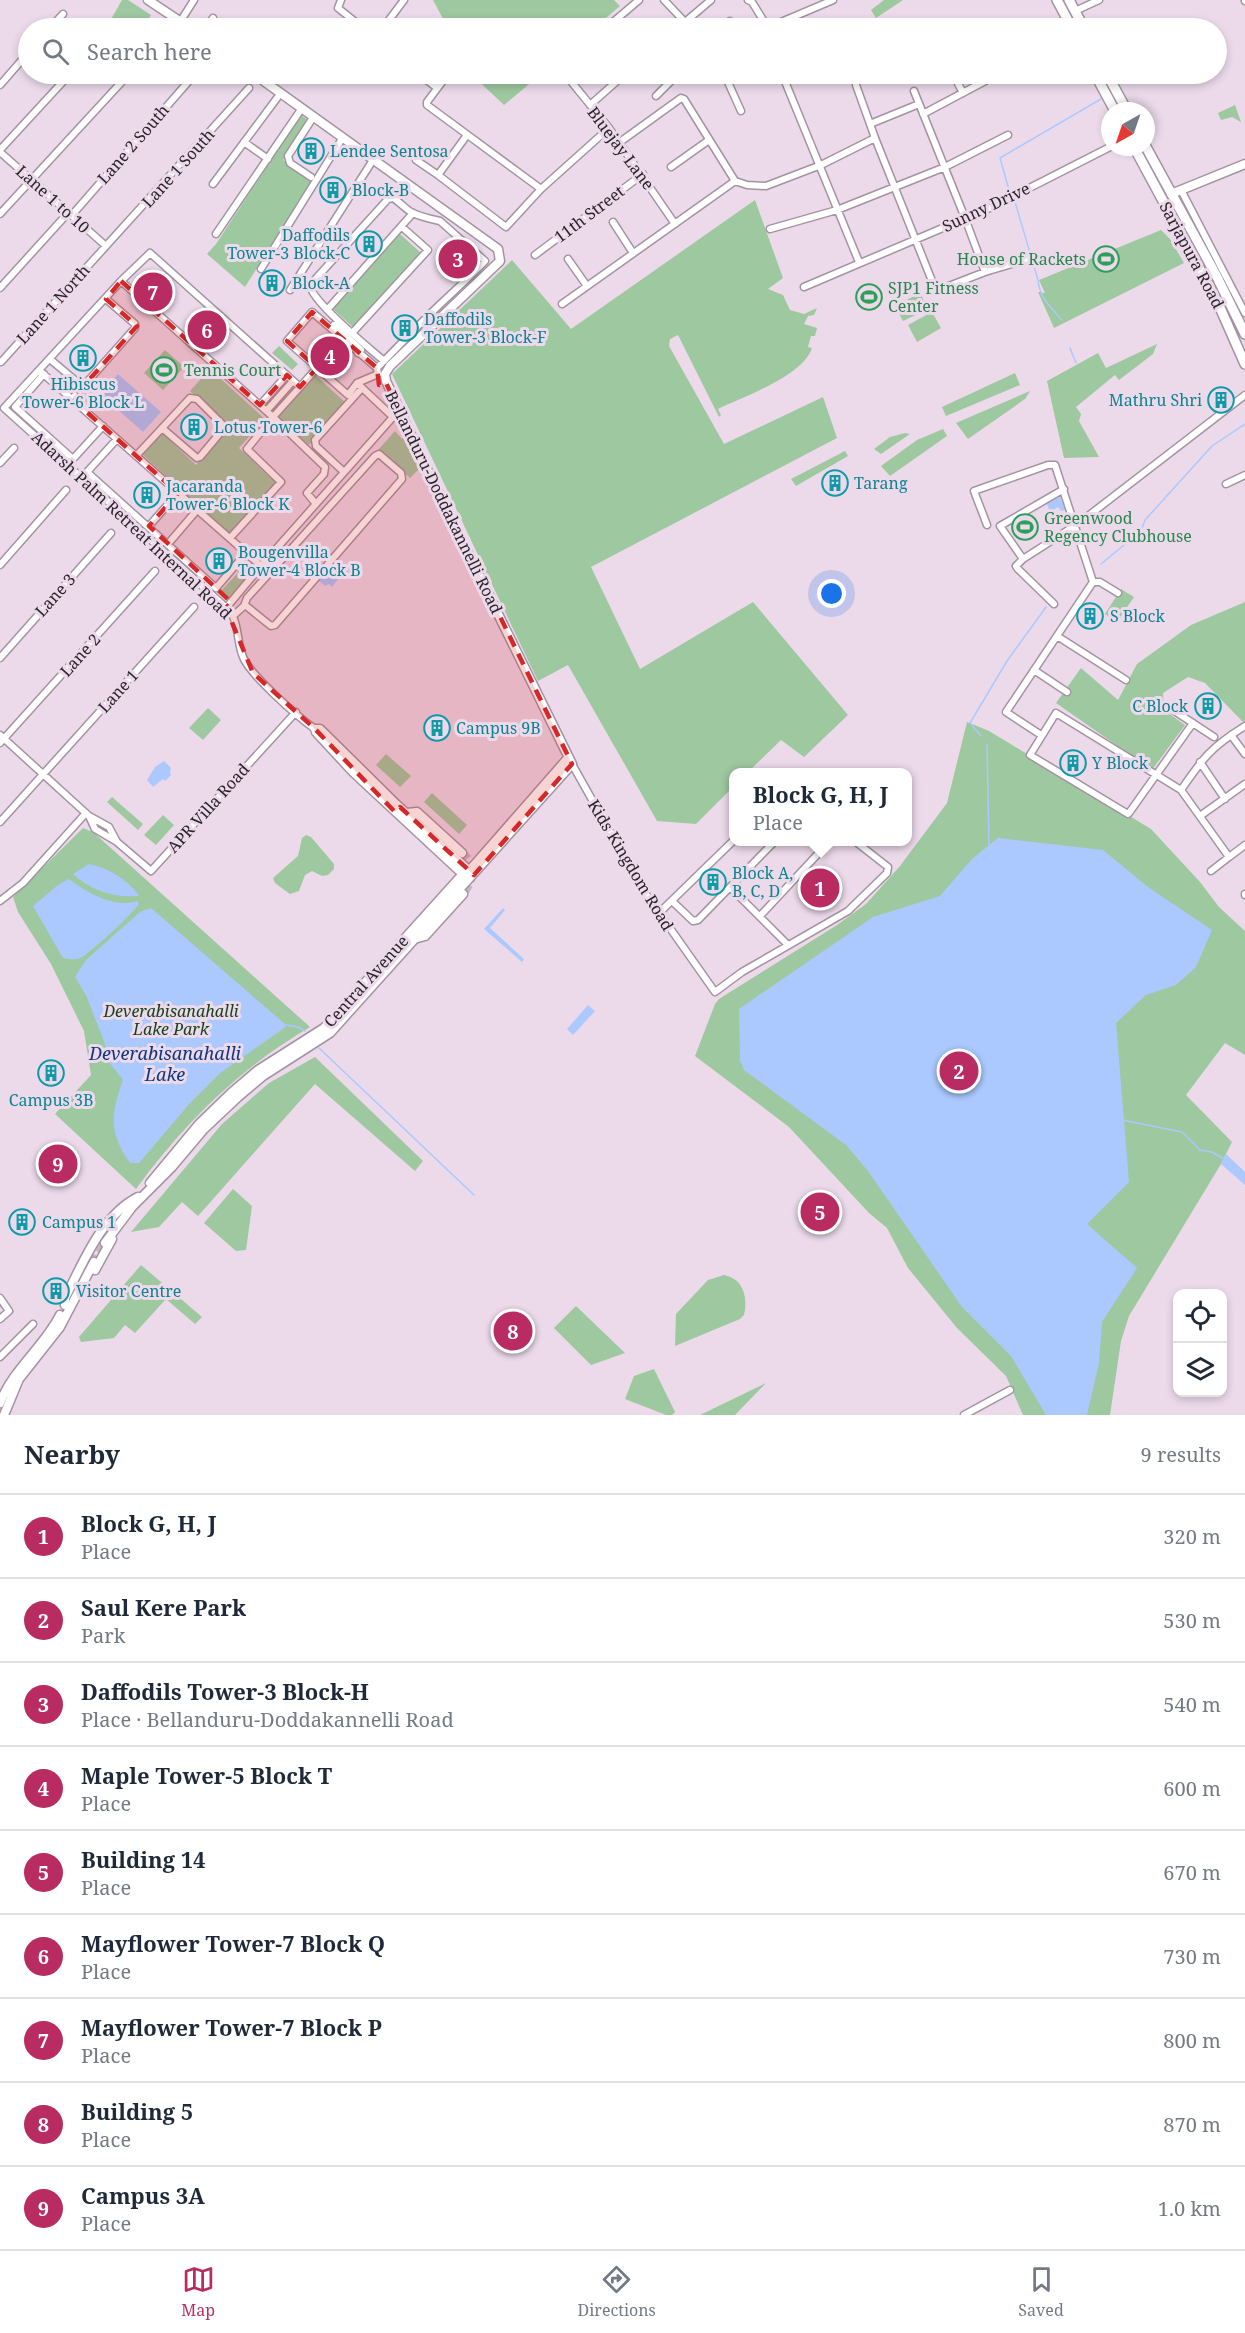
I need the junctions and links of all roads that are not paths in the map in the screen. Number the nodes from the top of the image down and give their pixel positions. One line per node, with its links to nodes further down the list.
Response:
1 (148, 0): 16 (street)
2 (194, 0): 17 (street)
3 (341, 0): 18 (street)
4 (404, 0): 19 (street)
5 (639, 0): 20 (street)
6 (664, 0): 21 (street)
7 (711, 0): 22 (street)
8 (748, 0): 23 (street)
9 (833, 0): 24 (street)
10 (1057, 0): 25 (main road)
11 (1069, 0): 13 (main road)
12 (1099, 0): 13 (street)
13 (1075, 11): 26 (main road)
14 (63, 14): 15 (street)
15 (59, 18)
16 (174, 18)
17 (183, 18)
18 (350, 18)
19 (390, 18)
20 (618, 18)
21 (681, 18)
22 (690, 18)
23 (762, 18)
24 (791, 18)
25 (1067, 18)
26 (1079, 18)
27 (18, 64): 43 (street)
28 (61, 84): 68 (street)
29 (120, 84): 82 (street)
30 (186, 84): 92 (street, Lane 2 South)
31 (267, 84): 49 (street, Bellanduru-Doddakannelli Road)
32 (432, 84): 46 (street)
33 (440, 84): 46 (street)
34 (573, 84): 54 (street, Bluejay Lane)
35 (614, 84): 54 (street)
36 (668, 84): 50 (street)
37 (730, 84): 56 (street)
38 (786, 84): 76 (street)
39 (958, 84): 48 (street)
40 (980, 84): 48 (street)
41 (1100, 84): 51 (main road)
42 (1112, 84): 52 (main road)
43 (0, 85)
44 (856, 86): 59 (street)
45 (249, 88): 100 (street, Lane 1 South)
46 (437, 88): 61 (street)
47 (914, 91): 53 (street)
48 (963, 93): 57 (street)
49 (280, 94): 55 (street, Bellanduru-Doddakannelli Road); 66 (street)
50 (656, 96)
51 (1110, 102)
52 (1122, 102)
53 (919, 104): 57 (street); 59 (street)
54 (590, 105): 60 (street, Bluejay Lane)
55 (302, 108): 58 (street, Bellanduru-Doddakannelli Road); 72 (street)
56 (741, 111)
57 (923, 114): 78 (street)
58 (314, 116): 63 (street, Bellanduru-Doddakannelli Road); 81 (street)
59 (870, 124): 64 (street)
60 (609, 128): 67 (street, Bluejay Lane); 86 (street)
61 (467, 135): 80 (street); 86 (street)
62 (1008, 135): 78 (street)
63 (343, 137): 73 (street, Bellanduru-Doddakannelli Road); 106 (street)
64 (875, 138): 76 (street); 85 (street)
65 (709, 140): 67 (street); 77 (street); 83 (street)
66 (244, 142): 72 (street); 84 (street)
67 (620, 142): 79 (street, Bluejay Lane)
68 (0, 151): 82 (street, Lane 1 to 10)
69 (1101, 152): 93 (street, Sunny Drive)
70 (1139, 156): 109 (main road, Sarjapura Road)
71 (1151, 156): 88 (main road, Sarjapura Road)
72 (268, 159): 98 (street)
73 (374, 160): 114 (street); 132 (street, Bellanduru-Doddakannelli Road)
74 (416, 160): 80 (street)
75 (1245, 164): 87 (street)
76 (821, 165): 83 (street); 89 (street)
77 (671, 167)
78 (945, 167): 85 (street); 93 (street)
79 (643, 174): 95 (street, Bluejay Lane); 102 (street, 11th Street)
80 (438, 175): 86 (street)
81 (311, 177)
82 (31, 180): 91 (street); 92 (street, Lane 1 to 10)
83 (735, 181): 95 (street)
84 (213, 184)
85 (896, 187): 89 (street); 99 (street)
86 (541, 189)
87 (1181, 190): 88 (street); 118 (street)
88 (1172, 194): 107 (main road, Sarjapura Road)
89 (837, 210): 97 (street); 105 (street)
90 (413, 213): 96 (street); 117 (street); 125 (street)
91 (0, 214)
92 (70, 214): 100 (street, Lane 1 to 10); 113 (street, Lane 2 South)
93 (965, 218): 99 (street, Sunny Drive); 108 (street)
94 (613, 222): 101 (street)
95 (675, 224): 101 (street)
96 (402, 227): 117 (street); 120 (street)
97 (770, 229)
98 (216, 234)
99 (914, 239): 105 (street, Sunny Drive); 108 (street)
100 (106, 246): 124 (street, Lane 1 North)
101 (633, 253): 111 (street)
102 (535, 255)
103 (567, 259): 111 (street)
104 (1028, 259): 108 (street)
105 (859, 262): 112 (street, Sunny Drive)
106 (261, 270)
107 (1214, 271): 109 (main road); 121 (main road, Sarjapura Road)
108 (985, 272)
109 (1204, 276): 126 (main road, Sarjapura Road)
110 (121, 281): 115 (street); 130 (street); 138 (street)
111 (587, 286): 116 (street)
112 (804, 287)
113 (0, 288)
114 (290, 290)
115 (106, 298): 123 (street); 134 (street)
116 (562, 304)
117 (327, 310): 120 (street)
118 (1245, 313)
119 (334, 325): 122 (street)
120 (353, 332): 125 (street)
121 (1245, 334)
122 (358, 353): 127 (street); 128 (street)
123 (51, 360): 129 (street); 134 (street)
124 (1, 362)
125 (384, 362): 128 (street)
126 (1245, 364)
127 (317, 368): 133 (street); 135 (street)
128 (377, 371): 132 (street); 133 (street)
129 (42, 373): 137 (street); 141 (street); 171 (street, Adarsh Palm Retreat Internal Road)
130 (287, 375): 131 (street); 138 (street)
131 (293, 381): 135 (street); 139 (street)
132 (386, 383): 188 (street, Bellanduru-Doddakannelli Road)
133 (360, 386): 147 (street); 147 (street)
134 (83, 387): 137 (street)
135 (300, 387): 140 (street)
136 (1245, 395): 155 (street)
137 (72, 399): 141 (street)
138 (260, 405): 140 (street)
139 (269, 408)
140 (273, 417): 153 (street); 159 (street)
141 (103, 426): 143 (street)
142 (162, 429): 142 (street); 145 (street)
143 (117, 439): 145 (street); 157 (street)
144 (14, 448): 146 (street)
145 (136, 456): 152 (street)
146 (0, 463)
147 (344, 472): 153 (street)
148 (1245, 475): 149 (street)
149 (1226, 484)
150 (1064, 489): 155 (street); 156 (street); 162 (street)
151 (66, 490): 163 (street)
152 (178, 493): 154 (street); 157 (street)
153 (316, 504): 164 (street)
154 (197, 510): 159 (street); 160 (street)
155 (1078, 524): 162 (street); 166 (street)
156 (987, 525)
157 (149, 526): 160 (street)
158 (111, 532): 174 (street, Lane 3)
159 (230, 538): 161 (street)
160 (168, 544): 161 (street)
161 (246, 553): 164 (street)
162 (1023, 559): 168 (street)
163 (0, 565)
164 (261, 566): 171 (street)
165 (155, 571): 186 (street, Lane 2)
166 (1093, 582): 167 (street); 173 (street)
167 (1118, 593)
168 (1054, 604)
169 (244, 606): 169 (street); 172 (street)
170 (194, 607): 190 (street, Lane 1)
171 (226, 608): 172 (street, Adarsh Palm Retreat Internal Road)
172 (233, 616): 179 (street, Adarsh Palm Retreat Internal Road)
173 (1057, 636): 175 (street); 176 (street)
174 (0, 658)
175 (1034, 670): 177 (street); 183 (street)
176 (1126, 680)
177 (1067, 692)
178 (1170, 708): 180 (street)
179 (296, 712): 182 (street, Adarsh Palm Retreat Internal Road); 196 (street, APR Villa Road)
180 (1193, 723): 185 (street); 191 (street)
181 (1245, 726): 184 (street)
182 (315, 729): 195 (street, Adarsh Palm Retreat Internal Road)
183 (1041, 735): 191 (street); 191 (street)
184 (1231, 735): 187 (street); 189 (street)
185 (1214, 737)
186 (1, 739): 190 (street, APR Villa Road)
187 (1245, 754)
188 (570, 761): 207 (street, Central Avenue); 212 (street, Kids Kingdom Road)
189 (1200, 762): 193 (street); 194 (street)
190 (43, 774): 196 (street, APR Villa Road); 198 (street)
191 (1155, 776): 193 (street)
192 (1245, 784): 194 (street)
193 (1181, 790): 197 (street)
194 (1225, 799): 197 (street)
195 (400, 811): 204 (street); 207 (street, Adarsh Palm Retreat Internal Road)
196 (87, 814): 210 (street)
197 (1200, 816): 205 (street)
198 (0, 822)
199 (729, 845): 211 (street)
200 (1245, 845): 205 (street)
201 (770, 846): 208 (street)
202 (825, 846): 213 (street)
203 (861, 846): 215 (street)
204 (462, 853)
205 (1229, 857): 206 (street)
206 (1211, 871)
207 (469, 875): 214 (street, Central Avenue); 216 (street, Central Avenue)
208 (730, 887): 211 (street); 213 (street)
209 (464, 894): 214 (street)
210 (0, 901)
211 (672, 901): 212 (street)
212 (658, 914): 215 (street, Kids Kingdom Road)
213 (760, 916): 215 (street)
214 (413, 940): 216 (street, Central Avenue)
215 (788, 945)
216 (140, 1198): 217 (street, Central Avenue); 220 (street); 220 (street)
217 (103, 1242)
218 (92, 1261): 220 (street)
219 (0, 1298): 221 (street)
220 (66, 1309): 225 (street); 226 (street)
221 (0, 1319)
222 (33, 1324): 223 (street)
223 (0, 1357)
224 (1010, 1390): 227 (street)
225 (0, 1403)
226 (4, 1415)
227 (964, 1415)

